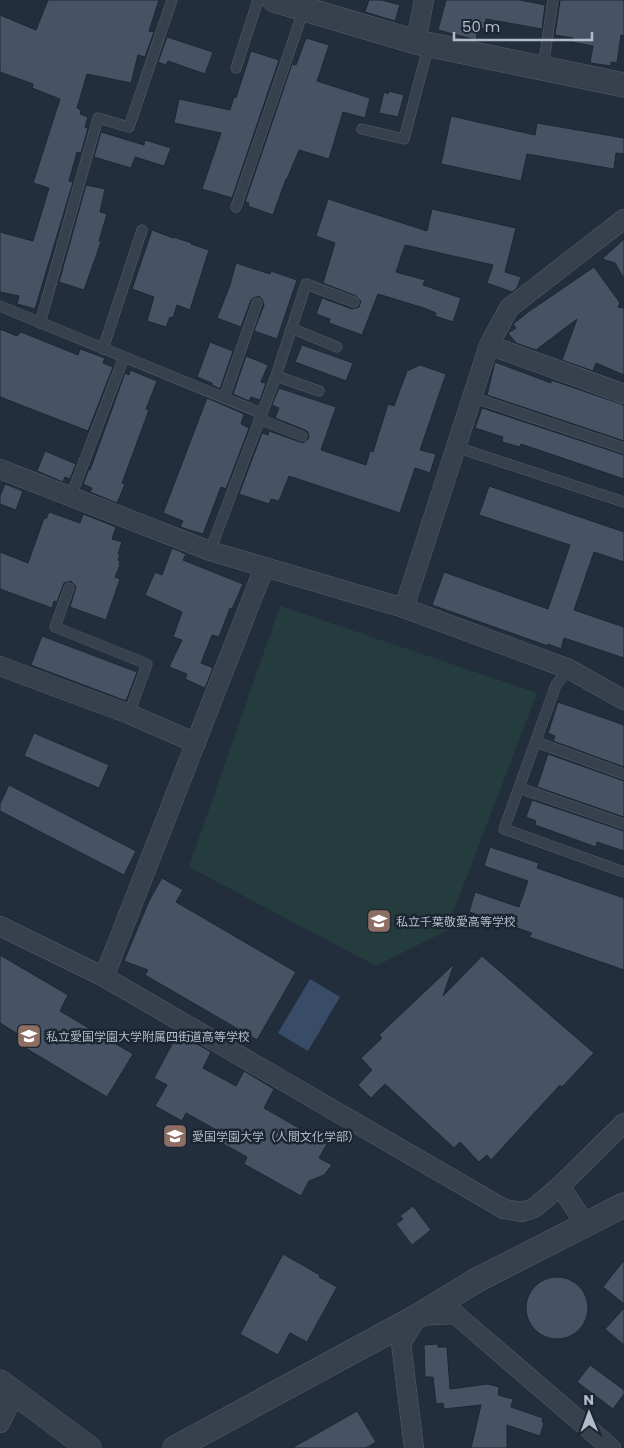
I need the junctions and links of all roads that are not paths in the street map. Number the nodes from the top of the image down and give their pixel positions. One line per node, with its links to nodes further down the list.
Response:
1 (172, 0): 18 (lane)
2 (258, 0): 8 (lane)
3 (274, 0): 6 (street)
4 (424, 0): 7 (street)
5 (553, 0): 9 (lane)
6 (304, 9): 7 (street); 12 (lane)
7 (423, 43): 9 (street); 11 (lane)
8 (236, 68)
9 (543, 68): 10 (street)
10 (624, 85)
11 (362, 129)
12 (236, 207)
13 (624, 219): 20 (street)
14 (142, 230): 22 (lane)
15 (256, 302): 28 (lane)
16 (354, 302): 19 (lane)
17 (0, 306): 18 (lane)
18 (40, 323): 22 (lane)
19 (292, 328): 21 (lane); 24 (lane)
20 (489, 345): 26 (street); 27 (street)
21 (337, 347)
22 (103, 349): 23 (lane)
23 (124, 357): 28 (lane); 34 (lane)
24 (276, 376): 25 (lane); 29 (lane)
25 (319, 391)
26 (624, 394)
27 (472, 397): 31 (street); 32 (lane)
28 (224, 398): 29 (lane)
29 (260, 416): 30 (lane); 36 (lane)
30 (302, 436)
31 (456, 447): 35 (lane); 39 (street)
32 (624, 448)
33 (0, 470): 34 (street)
34 (71, 496): 36 (street)
35 (624, 502)
36 (210, 551): 37 (street)
37 (264, 568): 39 (street); 45 (street)
38 (69, 588): 43 (lane)
39 (404, 608): 41 (street)
40 (0, 666): 43 (street)
41 (569, 669): 42 (street); 44 (lane)
42 (624, 700)
43 (129, 714): 45 (street)
44 (536, 742): 46 (lane); 47 (lane)
45 (196, 743): 51 (street)
46 (624, 774)
47 (519, 788): 48 (lane); 49 (lane)
48 (624, 824)
49 (624, 872)
50 (0, 926): 51 (street)
51 (104, 977): 53 (street)
52 (624, 1123): 53 (street)
53 (560, 1186): 55 (street)
54 (624, 1205): 55 (street)
55 (586, 1225): 56 (street)
56 (418, 1316): 60 (street); 61 (street); 62 (street)
57 (8, 1388): 58 (street); 59 (street)
58 (0, 1423)
59 (89, 1448)
60 (175, 1448)
61 (414, 1448)
62 (612, 1448)

